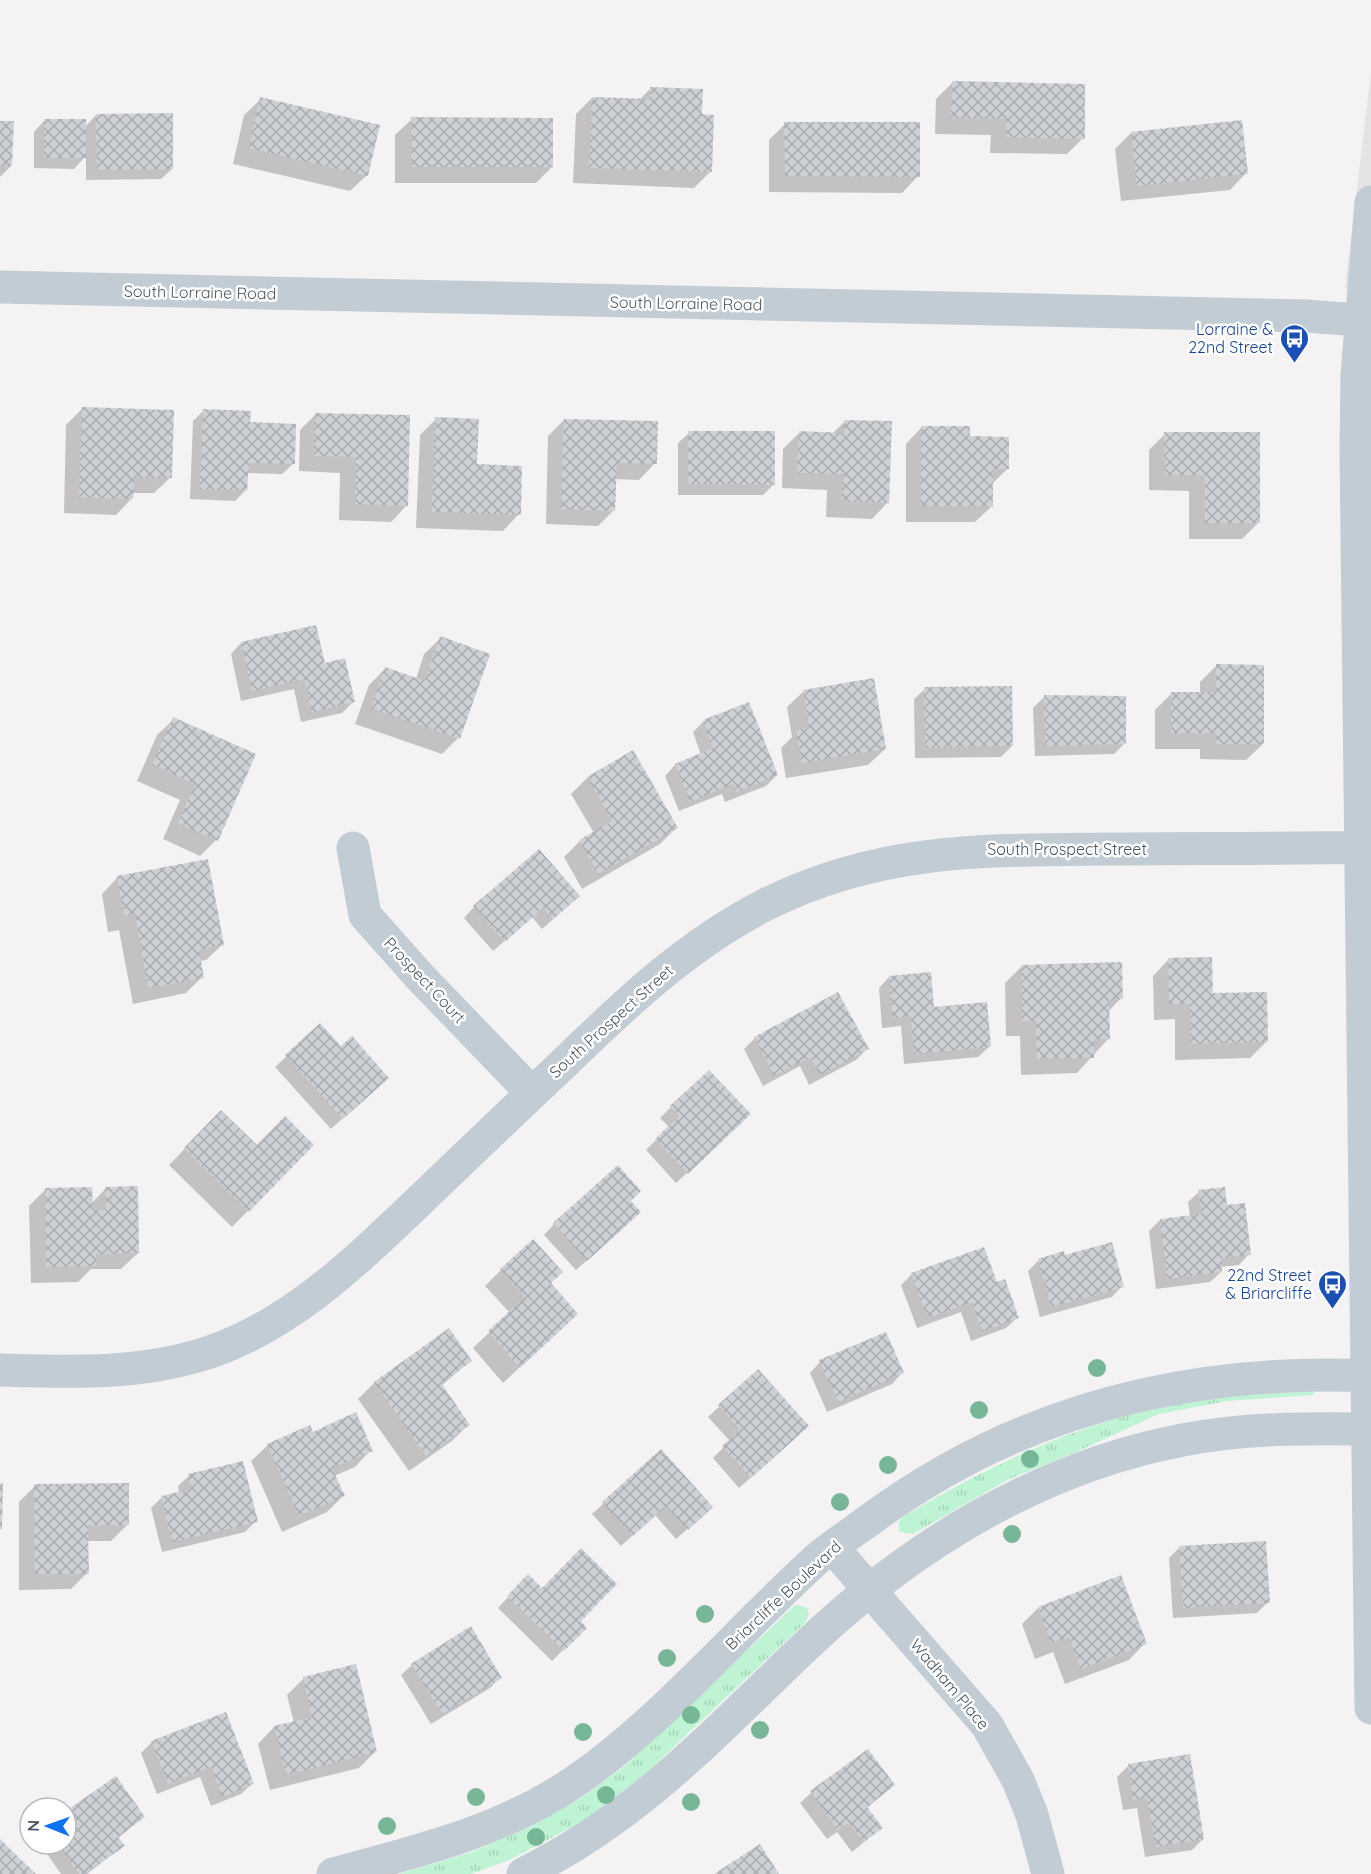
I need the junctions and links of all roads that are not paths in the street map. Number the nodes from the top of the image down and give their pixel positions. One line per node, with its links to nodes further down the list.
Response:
1 (1371, 202): 3 (street)
2 (0, 287): 3 (street, South Lorraine Road)
3 (1366, 320): 4 (street)
4 (1365, 847): 6 (street, South Prospect Street); 8 (street)
5 (353, 848): 6 (street, Prospect Court)
6 (532, 1093): 7 (street, South Prospect Street)
7 (0, 1370)
8 (1369, 1376): 9 (street); 10 (street, Briarcliffe Boulevard)
9 (1369, 1429): 11 (street); 12 (street)
10 (832, 1547): 11 (street, Wadham Place); 13 (street, Briarcliffe Boulevard)
11 (871, 1592): 14 (street); 15 (street, Wadham Place)
12 (1371, 1708)
13 (333, 1874)
14 (523, 1874)
15 (1048, 1874)

